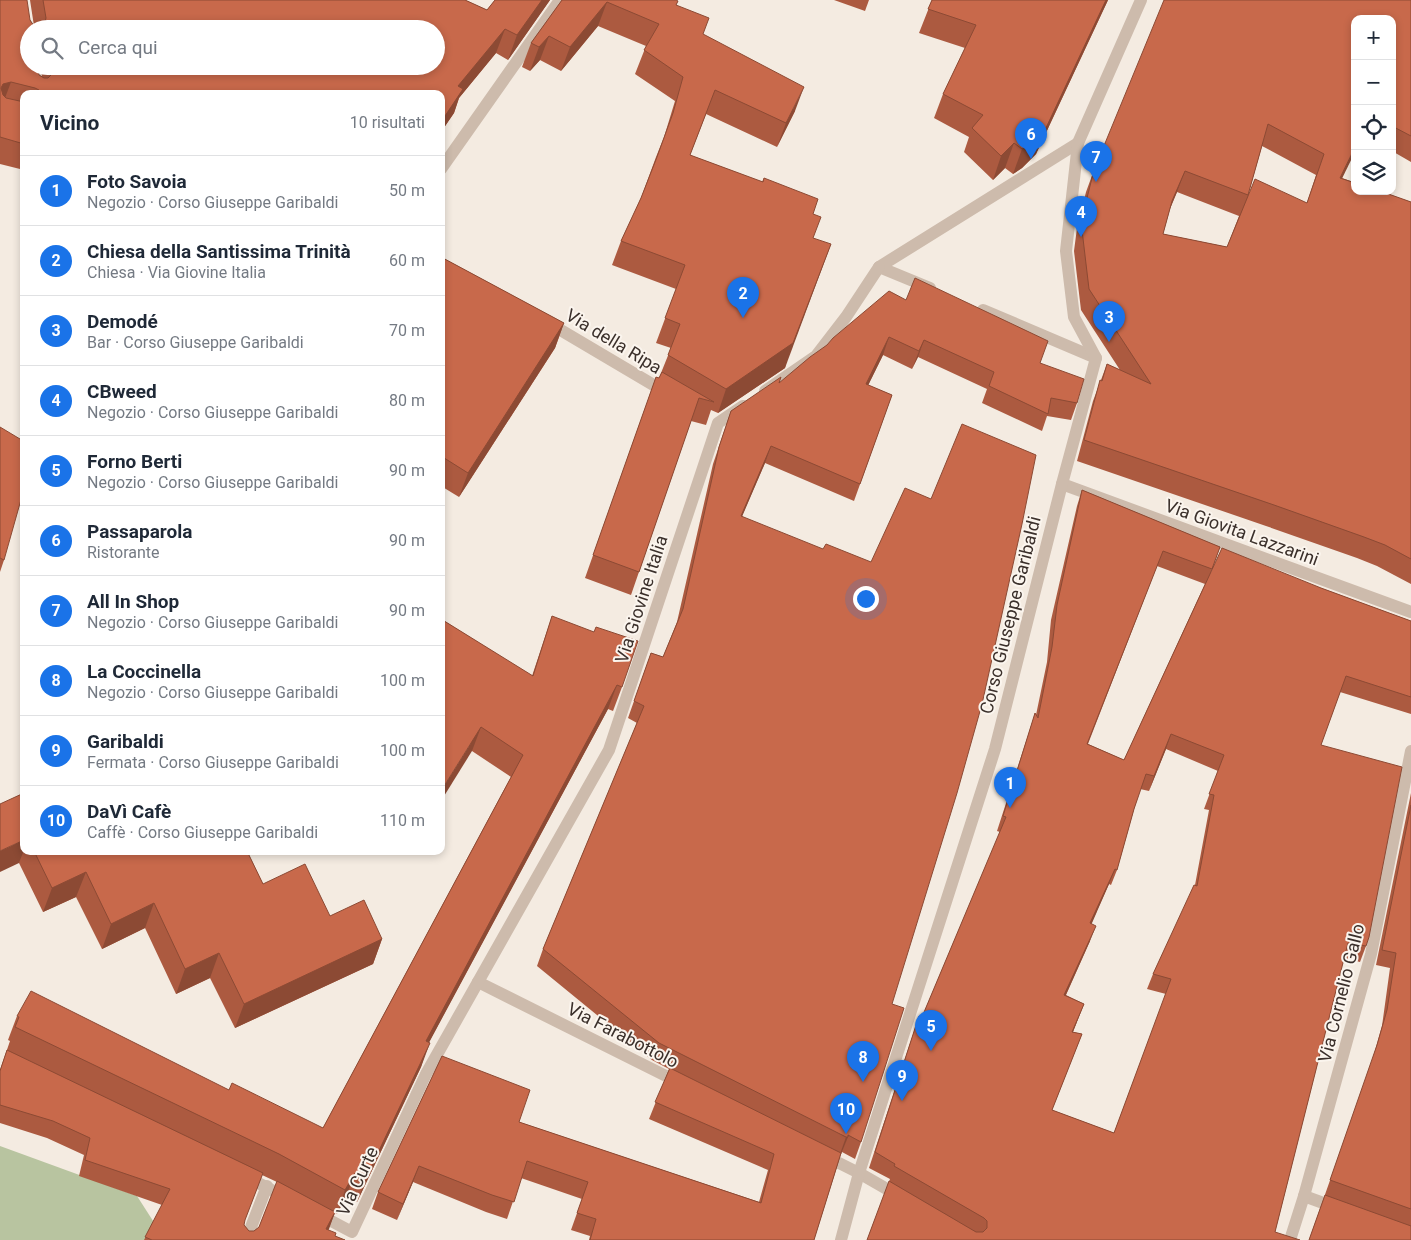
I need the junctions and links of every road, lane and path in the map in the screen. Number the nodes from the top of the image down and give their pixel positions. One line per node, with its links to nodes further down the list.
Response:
1 (560, 0): 4 (street)
2 (1138, 1): 3 (street)
3 (1078, 143): 5 (street); 9 (street)
4 (445, 163)
5 (879, 267): 6 (street); 14 (street, Via Giovine Italia)
6 (942, 293)
7 (969, 304): 9 (street)
8 (533, 314): 10 (street, Via della Ripa)
9 (1096, 358): 11 (street, Corso Giuseppe Garibaldi)
10 (676, 398)
11 (1062, 484): 12 (street, Via Giovita Lazzarini); 18 (street, Corso Giuseppe Garibaldi)
12 (1411, 612)
13 (1411, 751): 20 (street, Via Cornelio Gallo)
14 (478, 982): 15 (street, Via Farabottolo); 19 (street, Via Curte)
15 (693, 1090)
16 (816, 1152): 18 (street)
17 (231, 1169): 19 (street, Via Curte)
18 (859, 1173): 21 (street); 24 (street, Corso Giuseppe Garibaldi)
19 (267, 1186): 23 (street)
20 (1304, 1196): 22 (street); 25 (street, Via Cornelio Gallo)
21 (908, 1202)
22 (1349, 1213)
23 (246, 1240)
24 (841, 1240)
25 (1290, 1240)

